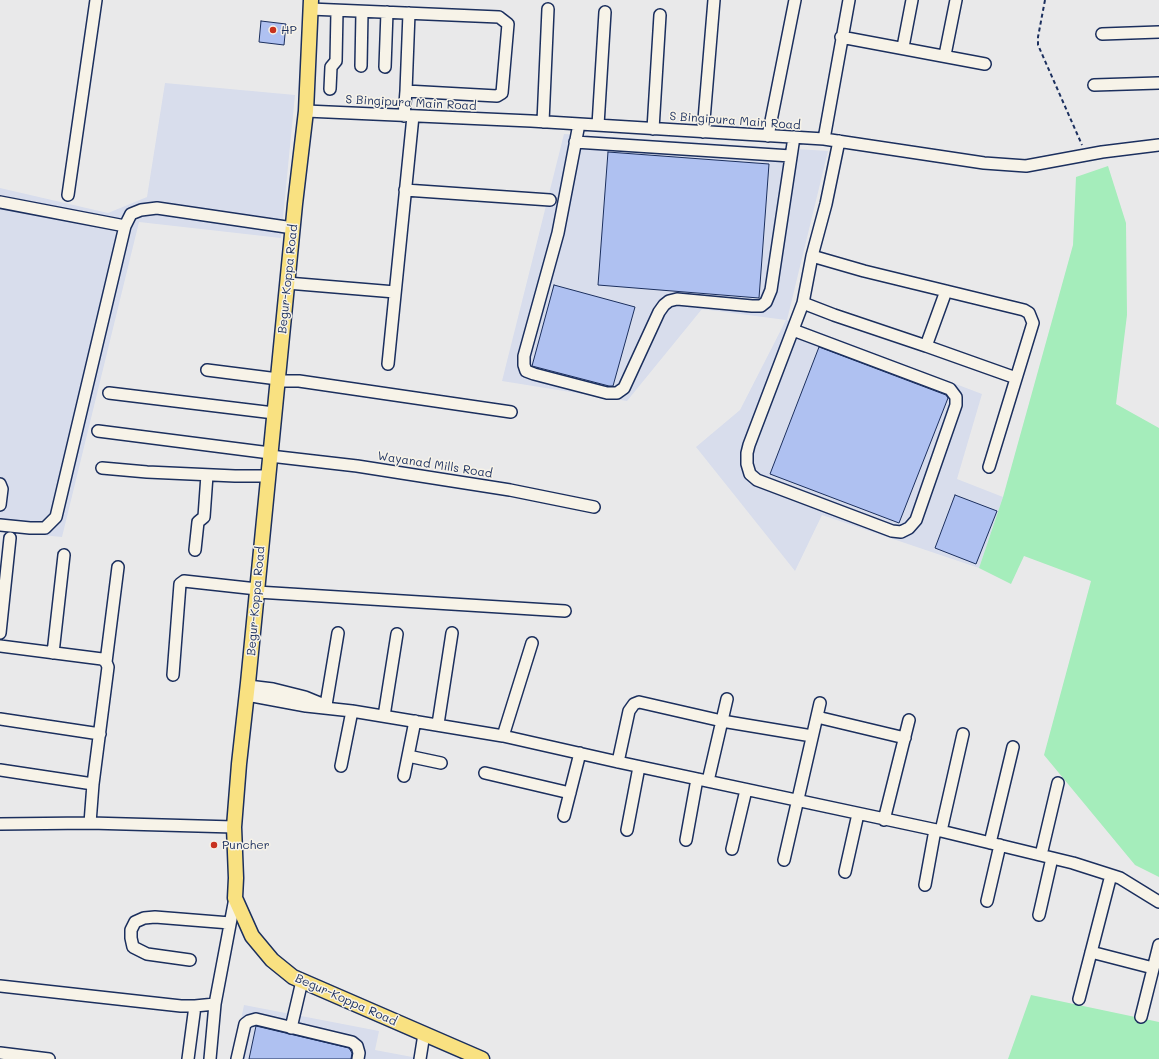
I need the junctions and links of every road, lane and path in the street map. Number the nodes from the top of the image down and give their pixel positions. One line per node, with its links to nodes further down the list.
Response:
1 (96, 0): 44 (street)
2 (714, 0): 34 (street)
3 (795, 0): 35 (street)
4 (849, 0): 18 (street)
5 (912, 0): 19 (street)
6 (956, 0): 20 (street)
7 (1045, 0): 41 (path)
8 (311, 5): 10 (street); 28 (main road, Begur-Koppa Road)
9 (548, 9): 30 (street)
10 (337, 10): 11 (street); 26 (street)
11 (362, 12): 12 (street); 22 (street)
12 (387, 12): 14 (street); 23 (street)
13 (606, 12): 32 (street)
14 (409, 13): 27 (street); 27 (street)
15 (660, 15): 33 (street)
16 (1159, 32): 17 (street)
17 (1102, 34)
18 (842, 37): 19 (street); 37 (street)
19 (903, 47): 20 (street)
20 (945, 55): 21 (street)
21 (985, 64)
22 (361, 66)
23 (385, 68)
24 (1159, 83): 25 (street)
25 (1094, 85)
26 (330, 89)
27 (406, 91): 29 (street)
28 (306, 111): 29 (street, S Bingipura Main Road); 48 (main road, Begur-Koppa Road)
29 (409, 116): 30 (street, S Bingipura Main Road); 43 (street)
30 (543, 122): 31 (street, S Bingipura Main Road)
31 (579, 124): 32 (street, S Bingipura Main Road); 39 (street)
32 (598, 125): 33 (street, S Bingipura Main Road)
33 (653, 129): 34 (street, S Bingipura Main Road)
34 (703, 132): 35 (street, S Bingipura Main Road)
35 (768, 136): 36 (street, S Bingipura Main Road)
36 (794, 137): 37 (street, S Bingipura Main Road); 42 (street)
37 (824, 139): 38 (street, S Bingipura Main Road)
38 (839, 141): 41 (street, S Bingipura Main Road); 49 (street)
39 (575, 142): 42 (street); 42 (street)
40 (1159, 145): 41 (street, S Bingipura Main Road)
41 (1087, 155)
42 (791, 156)
43 (405, 190): 45 (street); 52 (street)
44 (68, 196)
45 (550, 200)
46 (0, 202): 47 (street)
47 (125, 226): 48 (street); 72 (street)
48 (293, 228): 50 (main road, Begur-Koppa Road)
49 (812, 256): 51 (street); 53 (street)
50 (287, 283): 52 (street); 59 (main road, Begur-Koppa Road)
51 (946, 291): 55 (street); 58 (street)
52 (395, 292): 56 (street)
53 (803, 304): 54 (street); 55 (street)
54 (793, 330): 54 (street)
55 (926, 346): 58 (street)
56 (388, 364)
57 (207, 370): 59 (street)
58 (1016, 378): 65 (street)
59 (277, 380): 61 (street); 62 (main road, Begur-Koppa Road)
60 (109, 393): 62 (street)
61 (511, 412)
62 (274, 414): 64 (main road, Begur-Koppa Road)
63 (98, 431): 64 (street, Wayanad Mills Road)
64 (270, 454): 68 (main road, Begur-Koppa Road); 71 (street, Wayanad Mills Road)
65 (989, 467)
66 (102, 468): 67 (street)
67 (207, 475): 68 (street); 74 (street)
68 (268, 476): 77 (main road, Begur-Koppa Road)
69 (0, 484): 70 (street)
70 (0, 505)
71 (594, 507)
72 (0, 524)
73 (10, 538): 79 (street)
74 (195, 550)
75 (64, 555): 85 (street)
76 (118, 566): 86 (street)
77 (257, 590): 78 (street); 87 (street); 88 (main road, Begur-Koppa Road)
78 (565, 611)
79 (0, 633)
80 (338, 633): 91 (street)
81 (452, 633): 99 (street)
82 (396, 634): 93 (street)
83 (532, 643): 102 (street)
84 (0, 646): 85 (street)
85 (54, 653): 86 (street)
86 (106, 662): 100 (street)
87 (173, 675)
88 (247, 690): 91 (street); 126 (main road, Begur-Koppa Road)
89 (727, 699): 98 (street)
90 (820, 703): 94 (street)
91 (329, 707): 92 (street)
92 (352, 711): 93 (street); 110 (street)
93 (384, 716): 97 (street)
94 (816, 717): 103 (street); 104 (street)
95 (0, 719): 100 (street)
96 (909, 720): 104 (street)
97 (415, 721): 99 (street); 107 (street)
98 (722, 721): 103 (street); 108 (street); 115 (street)
99 (438, 724): 102 (street)
100 (100, 734): 117 (street)
101 (963, 734): 128 (street)
102 (503, 736): 106 (street)
103 (812, 736): 120 (street)
104 (905, 738): 123 (street)
105 (1013, 747): 130 (street)
106 (580, 754): 108 (street); 119 (street)
107 (408, 756): 109 (street); 114 (street)
108 (618, 762): 111 (street)
109 (441, 763)
110 (341, 766)
111 (639, 767): 115 (street); 127 (street)
112 (0, 770): 117 (street)
113 (485, 773): 119 (street)
114 (404, 776)
115 (702, 780): 118 (street); 129 (street)
116 (1058, 783): 132 (street)
117 (93, 784): 124 (street)
118 (746, 790): 120 (street); 131 (street)
119 (570, 793): 122 (street)
120 (798, 801): 121 (street); 134 (street)
121 (858, 814): 123 (street); 135 (street)
122 (564, 816)
123 (884, 820): 128 (street)
124 (90, 823): 125 (street); 126 (street)
125 (0, 824)
126 (234, 827): 138 (main road, Begur-Koppa Road)
127 (627, 830)
128 (938, 831): 130 (street); 137 (street)
129 (686, 840)
130 (995, 844): 132 (street); 139 (street)
131 (732, 849)
132 (1041, 855): 133 (street)
133 (1052, 858): 136 (street); 141 (street)
134 (784, 860)
135 (845, 872)
136 (1111, 875): 140 (street); 144 (street)
137 (925, 884)
138 (235, 898): 142 (street); 147 (main road, Begur-Koppa Road)
139 (987, 901)
140 (1159, 902)
141 (1039, 915)
142 (230, 923): 145 (street); 150 (street)
143 (1159, 945): 146 (street)
144 (1091, 952): 146 (street); 149 (street)
145 (190, 960)
146 (1153, 968): 152 (street)
147 (302, 981): 153 (street); 154 (main road, Begur-Koppa Road)
148 (0, 986): 151 (street)
149 (1079, 999)
150 (215, 1004): 151 (street); 158 (street)
151 (195, 1006): 157 (street)
152 (1141, 1017)
153 (291, 1028): 159 (street); 160 (street)
154 (424, 1034): 161 (street); 162 (main road, Begur-Koppa Road)
155 (0, 1053): 156 (street)
156 (49, 1059)
157 (188, 1059)
158 (210, 1059)
159 (237, 1059)
160 (358, 1059)
161 (420, 1059)
162 (482, 1059)

